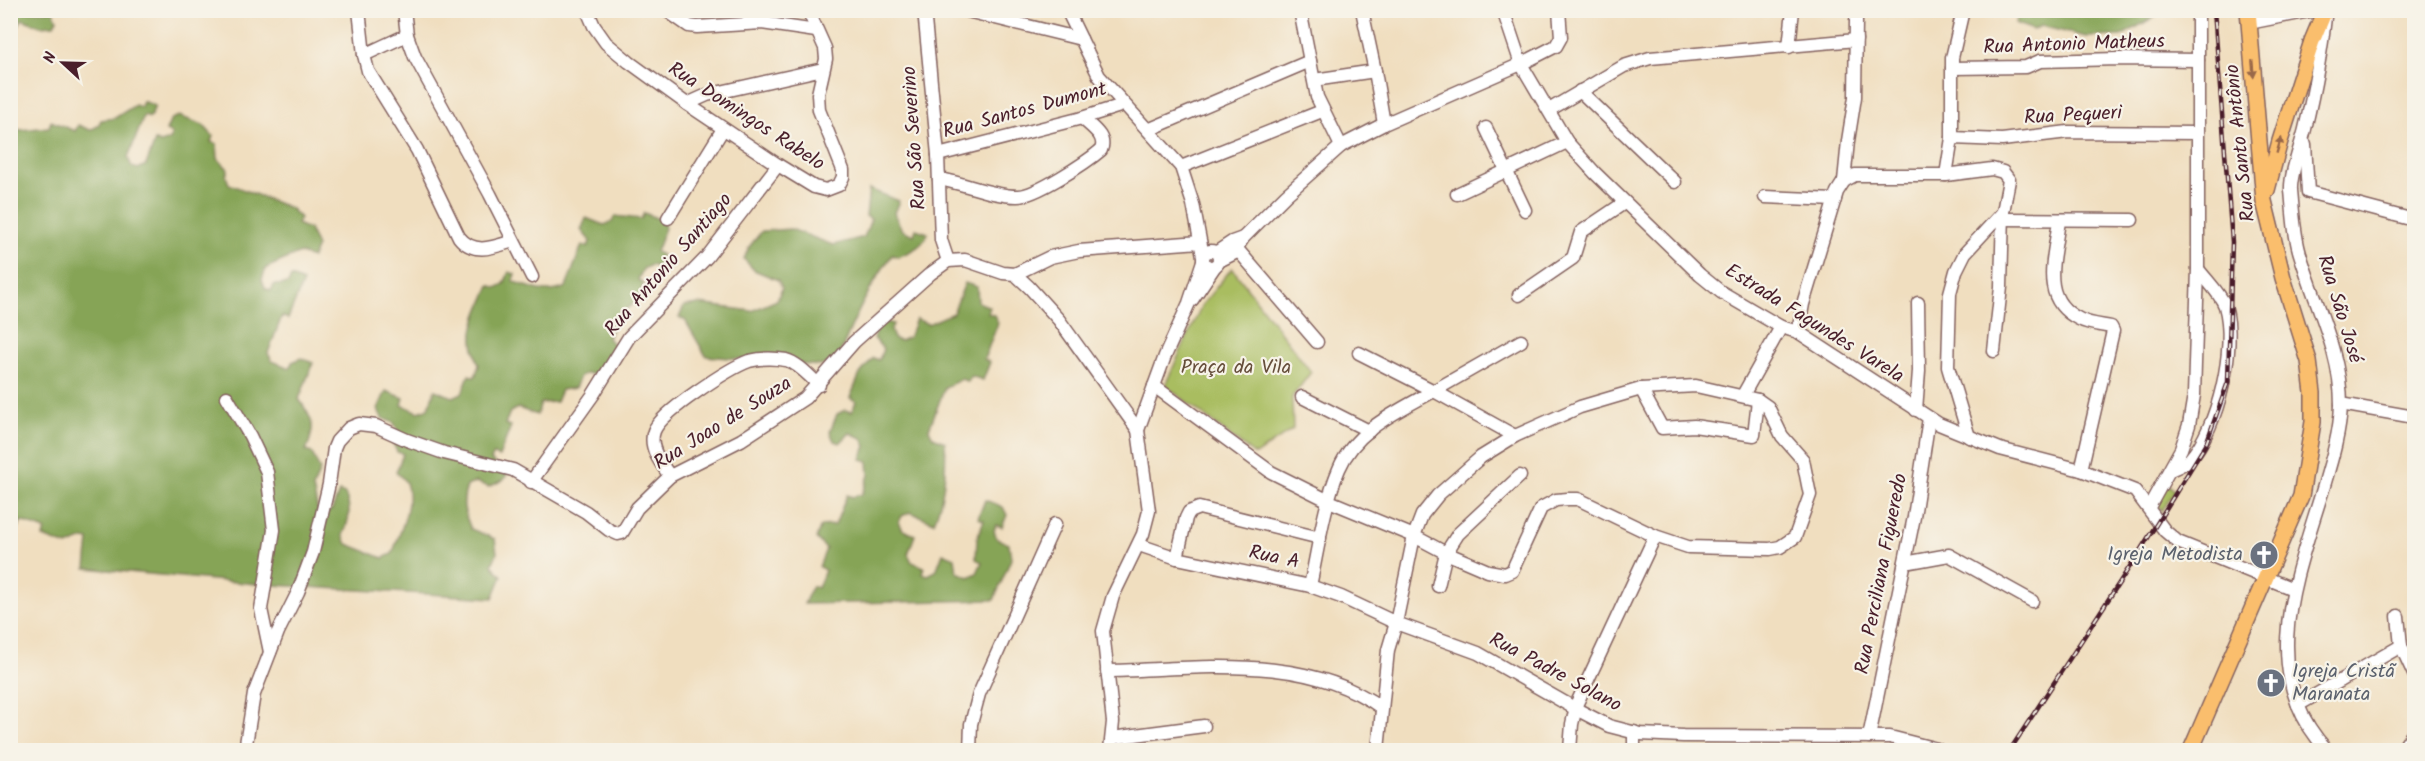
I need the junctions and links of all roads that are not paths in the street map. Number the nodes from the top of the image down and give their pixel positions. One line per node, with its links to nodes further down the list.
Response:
1 (359, 10): 25 (street)
2 (404, 10): 21 (street)
3 (587, 10): 34 (street, Rua Domingos Rabelo)
4 (666, 10): 20 (street)
5 (808, 10): 20 (street, Rua Domingos Rabelo)
6 (924, 10): 48 (street, Rua São Severino)
7 (963, 10): 22 (street)
8 (1300, 10): 27 (street)
9 (1362, 10): 31 (street)
10 (1503, 10): 28 (street, Estrada Fagundes Varela)
11 (1559, 10): 28 (street)
12 (1793, 10): 24 (street)
13 (1963, 10): 29 (street)
14 (2198, 10): 26 (street)
15 (2315, 10): 18 (street)
16 (2326, 10): 43 (street, Rua São José); 59 (main road, Rua São José, one-way to 16)
17 (1068, 11): 22 (street)
18 (2248, 17): 59 (main road, Rua Santo Antônio, one-way to 59)
19 (1856, 20): 23 (street)
20 (816, 31): 30 (street, Rua Domingos Rabelo)
21 (407, 35): 25 (street); 69 (street)
22 (1081, 39): 35 (street)
23 (1856, 40): 24 (street); 54 (street)
24 (1789, 47): 33 (street)
25 (364, 55): 69 (street)
26 (2198, 60): 29 (street, Rua Antonio Matheus); 44 (street)
27 (1310, 62): 32 (street); 42 (street)
28 (1521, 64): 36 (street, Estrada Fagundes Varela); 39 (street)
29 (1952, 68): 45 (street)
30 (823, 69): 34 (street); 49 (street, Rua Domingos Rabelo)
31 (1376, 71): 32 (street); 39 (street)
32 (1314, 80): 37 (street)
33 (1580, 91): 36 (street); 55 (street)
34 (687, 104): 41 (street, Rua Domingos Rabelo)
35 (1123, 105): 38 (street, Rua Santos Dumont); 42 (street)
36 (1549, 110): 46 (street, Estrada Fagundes Varela)
37 (1322, 111): 47 (street); 50 (street)
38 (1082, 118): 48 (street, Rua Santos Dumont); 53 (street)
39 (1384, 124): 47 (street)
40 (1486, 128): 51 (street)
41 (723, 129): 49 (street, Rua Domingos Rabelo); 63 (street)
42 (1148, 130): 50 (street)
43 (2304, 132): 66 (street); 92 (street, Rua São José)
44 (2198, 133): 45 (street, Rua Pequeri); 73 (street)
45 (1952, 138): 52 (street)
46 (1568, 142): 51 (street); 60 (street, Estrada Fagundes Varela)
47 (1341, 146): 68 (street)
48 (938, 155): 53 (street, Rua São Severino)
49 (778, 165): 104 (street, Rua Antonio Santiago)
50 (1181, 167): 67 (street)
51 (1507, 170): 56 (street); 61 (street)
52 (1946, 175): 54 (street); 62 (street)
53 (939, 180): 72 (street, Rua São Severino)
54 (1844, 181): 58 (street)
55 (1675, 182)
56 (1457, 194)
57 (1765, 197): 58 (street)
58 (1834, 200): 79 (street)
59 (2264, 201): 115 (main road, Rua Santo Antônio)
60 (1624, 203): 76 (street); 78 (street, Estrada Fagundes Varela)
61 (1525, 210)
62 (2003, 216): 64 (street); 82 (street); 99 (street)
63 (668, 218)
64 (2060, 220): 65 (street); 100 (street)
65 (2132, 220)
66 (2415, 220)
67 (1199, 236): 71 (street); 74 (street)
68 (1244, 238): 70 (street); 71 (street)
69 (513, 241): 75 (street)
70 (1237, 249): 71 (street); 81 (street)
71 (1212, 258): 85 (street)
72 (948, 261): 74 (street); 84 (street, Rua Joao de Souza)
73 (2198, 269): 101 (street); 101 (street)
74 (1015, 274): 96 (street)
75 (532, 277)
76 (1519, 295)
77 (1918, 303): 93 (street)
78 (1781, 327): 79 (street, Estrada Fagundes Varela); 88 (street)
79 (1798, 332): 93 (street, Estrada Fagundes Varela)
80 (1521, 341): 87 (street)
81 (1317, 342)
82 (1994, 351)
83 (1359, 353): 87 (street)
84 (819, 385): 102 (street, Rua Joao de Souza); 102 (street)
85 (1154, 386): 96 (street); 105 (street)
86 (1641, 389): 88 (street); 91 (street); 98 (street)
87 (1434, 391): 97 (street); 98 (street)
88 (1743, 395): 91 (street)
89 (227, 397): 123 (street)
90 (1302, 397): 97 (street)
91 (1758, 400): 109 (street)
92 (2341, 404): 94 (street); 118 (street, Rua São José)
93 (1916, 411): 95 (street, Estrada Fagundes Varela)
94 (2415, 417)
95 (1929, 418): 99 (street, Estrada Fagundes Varela); 114 (street, Rua Perciliana Figueredo)
96 (1138, 430): 111 (street)
97 (1369, 431): 105 (street)
98 (1515, 436): 108 (street)
99 (1969, 437): 100 (street, Estrada Fagundes Varela)
100 (2081, 470): 106 (street, Estrada Fagundes Varela)
101 (2170, 470): 106 (street)
102 (670, 476): 104 (street, Rua Joao de Souza)
103 (1520, 476): 112 (street)
104 (531, 482): 123 (street)
105 (1329, 501): 108 (street); 110 (street)
106 (2149, 507): 115 (street, Estrada Fagundes Varela)
107 (1055, 524): 138 (street)
108 (1414, 536): 112 (street); 121 (street)
109 (1655, 536): 112 (street); 128 (street)
110 (1320, 538): 113 (street); 116 (street)
111 (1139, 545): 113 (street, Rua A); 124 (street)
112 (1446, 553): 117 (street)
113 (1177, 558): 116 (street, Rua A)
114 (1905, 563): 119 (street); 132 (street, Rua Perciliana Figueredo)
115 (2267, 578): 118 (street, Estrada Fagundes Varela); 136 (main road, Rua Santo Antônio)
116 (1310, 586): 121 (street, Rua A)
117 (1438, 586)
118 (2293, 589): 126 (street, Rua São José)
119 (2032, 601)
120 (2398, 616): 122 (street)
121 (1396, 623): 127 (street); 128 (street, Rua Padre Solano)
122 (2401, 646): 125 (street); 126 (street)
123 (270, 652): 137 (street)
124 (1107, 671): 127 (street); 133 (street)
125 (2415, 674)
126 (2298, 705): 142 (street, Rua São José)
127 (1382, 708): 139 (street)
128 (1576, 710): 130 (street, Rua Padre Solano); 140 (street)
129 (1204, 726): 133 (street)
130 (1634, 732): 132 (street, Rua Padre Solano); 141 (street)
131 (2415, 732): 143 (street)
132 (1869, 738): 134 (street, Rua Padre Solano)
133 (1111, 744)
134 (1917, 747): 135 (street, Rua Padre Solano)
135 (1937, 749)
136 (2193, 749)
137 (245, 750)
138 (970, 750)
139 (1378, 750)
140 (1570, 750)
141 (1634, 750)
142 (2327, 750)
143 (2402, 750)

